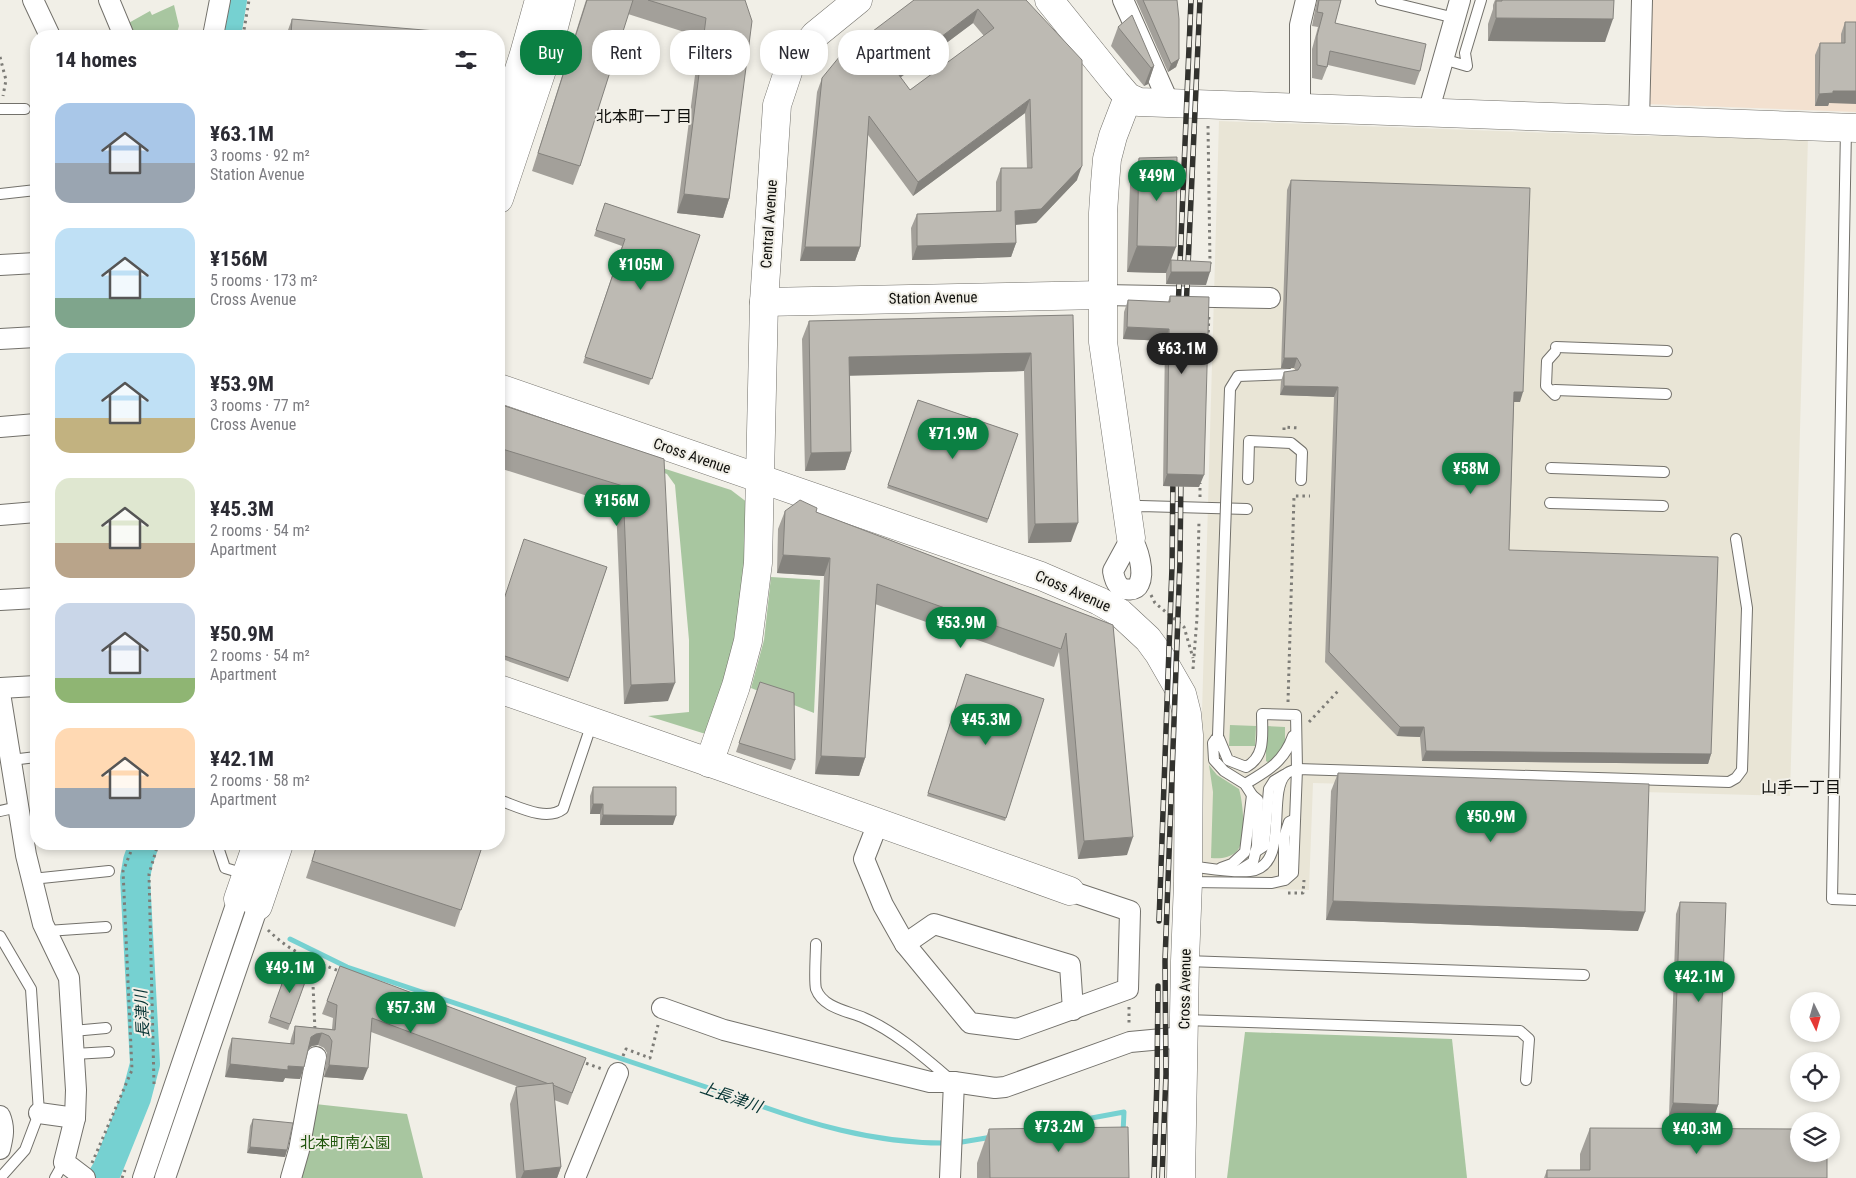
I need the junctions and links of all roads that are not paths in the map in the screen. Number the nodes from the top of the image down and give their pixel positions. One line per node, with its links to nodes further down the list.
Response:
1 (33, 0): 14 (street)
2 (109, 0): 15 (street)
3 (220, 0): 16 (street)
4 (539, 0): 17 (street)
5 (561, 0): 18 (street)
6 (858, 0): 38 (street, Central Avenue)
7 (1050, 0): 22 (street)
8 (1123, 0): 23 (street)
9 (1306, 0): 26 (street)
10 (1381, 0): 13 (lane)
11 (1481, 0): 19 (lane)
12 (1642, 0): 29 (street)
13 (1458, 9): 19 (street)
14 (47, 30)
15 (122, 30)
16 (214, 30)
17 (537, 30)
18 (547, 30)
19 (1443, 59): 27 (street)
20 (526, 75): 28 (street)
21 (530, 75): 31 (street)
22 (1128, 97): 23 (street); 36 (street)
23 (1169, 103): 26 (street)
24 (0, 109): 25 (lane)
25 (25, 109)
26 (1300, 109): 27 (street)
27 (1428, 113): 29 (street)
28 (505, 120)
29 (1639, 121): 30 (street)
30 (1851, 128): 91 (lane)
31 (505, 174)
32 (30, 191): 33 (lane)
33 (0, 194)
34 (30, 263): 35 (street)
35 (0, 265)
36 (1103, 295): 37 (street); 38 (street, Station Avenue); 54 (street)
37 (1270, 298)
38 (764, 302): 50 (street, Central Avenue)
39 (30, 337): 40 (street)
40 (0, 339)
41 (1667, 351): 44 (lane)
42 (1291, 374): 69 (lane, bridge)
43 (505, 390): 50 (street, Cross Avenue)
44 (1666, 394)
45 (30, 424): 46 (street)
46 (0, 427)
47 (1551, 468): 48 (lane)
48 (1664, 472)
49 (1248, 479): 51 (lane)
50 (760, 480): 72 (street, Central Avenue); 87 (street, Cross Avenue)
51 (1301, 480)
52 (1550, 503): 53 (lane)
53 (1663, 506)
54 (1127, 508): 55 (lane); 58 (street)
55 (1247, 509)
56 (30, 512): 57 (street)
57 (0, 515)
58 (1131, 538): 58 (street)
59 (1732, 539): 73 (lane)
60 (30, 598): 61 (street)
61 (0, 600)
62 (30, 686): 63 (street)
63 (0, 688)
64 (505, 691): 66 (street)
65 (0, 693): 67 (street)
66 (593, 722): 72 (street); 77 (lane)
67 (3, 725): 71 (street)
68 (1296, 728): 69 (lane); 73 (lane); 75 (lane)
69 (1218, 736): 75 (lane)
70 (30, 758): 71 (lane)
71 (11, 760): 78 (street)
72 (709, 763): 79 (street)
73 (1296, 766): 74 (lane); 87 (lane)
74 (1286, 774): 83 (lane); 86 (lane)
75 (1244, 784): 76 (lane)
76 (1252, 795): 83 (lane); 84 (lane)
77 (505, 802)
78 (19, 816): 88 (street)
79 (878, 822): 89 (street); 96 (street)
80 (219, 850): 90 (lane)
81 (257, 850): 90 (street)
82 (276, 850): 90 (street)
83 (1255, 852): 86 (lane)
84 (1218, 869): 86 (lane); 87 (lane)
85 (109, 871): 88 (lane)
86 (1238, 871)
87 (1188, 874): 97 (street, Cross Avenue)
88 (32, 879): 93 (street)
89 (1070, 891): 100 (street)
90 (254, 897): 117 (street); 118 (street)
91 (1856, 900)
92 (106, 927): 93 (lane)
93 (47, 931): 103 (street)
94 (0, 936): 110 (lane)
95 (816, 944): 109 (lane)
96 (905, 944): 100 (street); 100 (street)
97 (1185, 961): 98 (lane); 102 (street, Cross Avenue)
98 (1584, 975)
99 (662, 1008): 109 (street)
100 (1073, 1010)
101 (106, 1028): 103 (lane)
102 (1184, 1028): 108 (lane); 109 (street); 122 (street, Cross Avenue)
103 (73, 1031): 105 (street)
104 (109, 1052): 105 (lane)
105 (74, 1054): 112 (street)
106 (316, 1057): 119 (street)
107 (618, 1073): 120 (street)
108 (1526, 1080)
109 (954, 1082): 121 (street)
110 (39, 1113): 112 (street); 116 (lane)
111 (0, 1116): 113 (street)
112 (75, 1118): 114 (street)
113 (0, 1148)
114 (59, 1170): 115 (street)
115 (87, 1174)
116 (0, 1178)
117 (143, 1178)
118 (165, 1178)
119 (291, 1178)
120 (575, 1178)
121 (950, 1178)
122 (1181, 1178)

